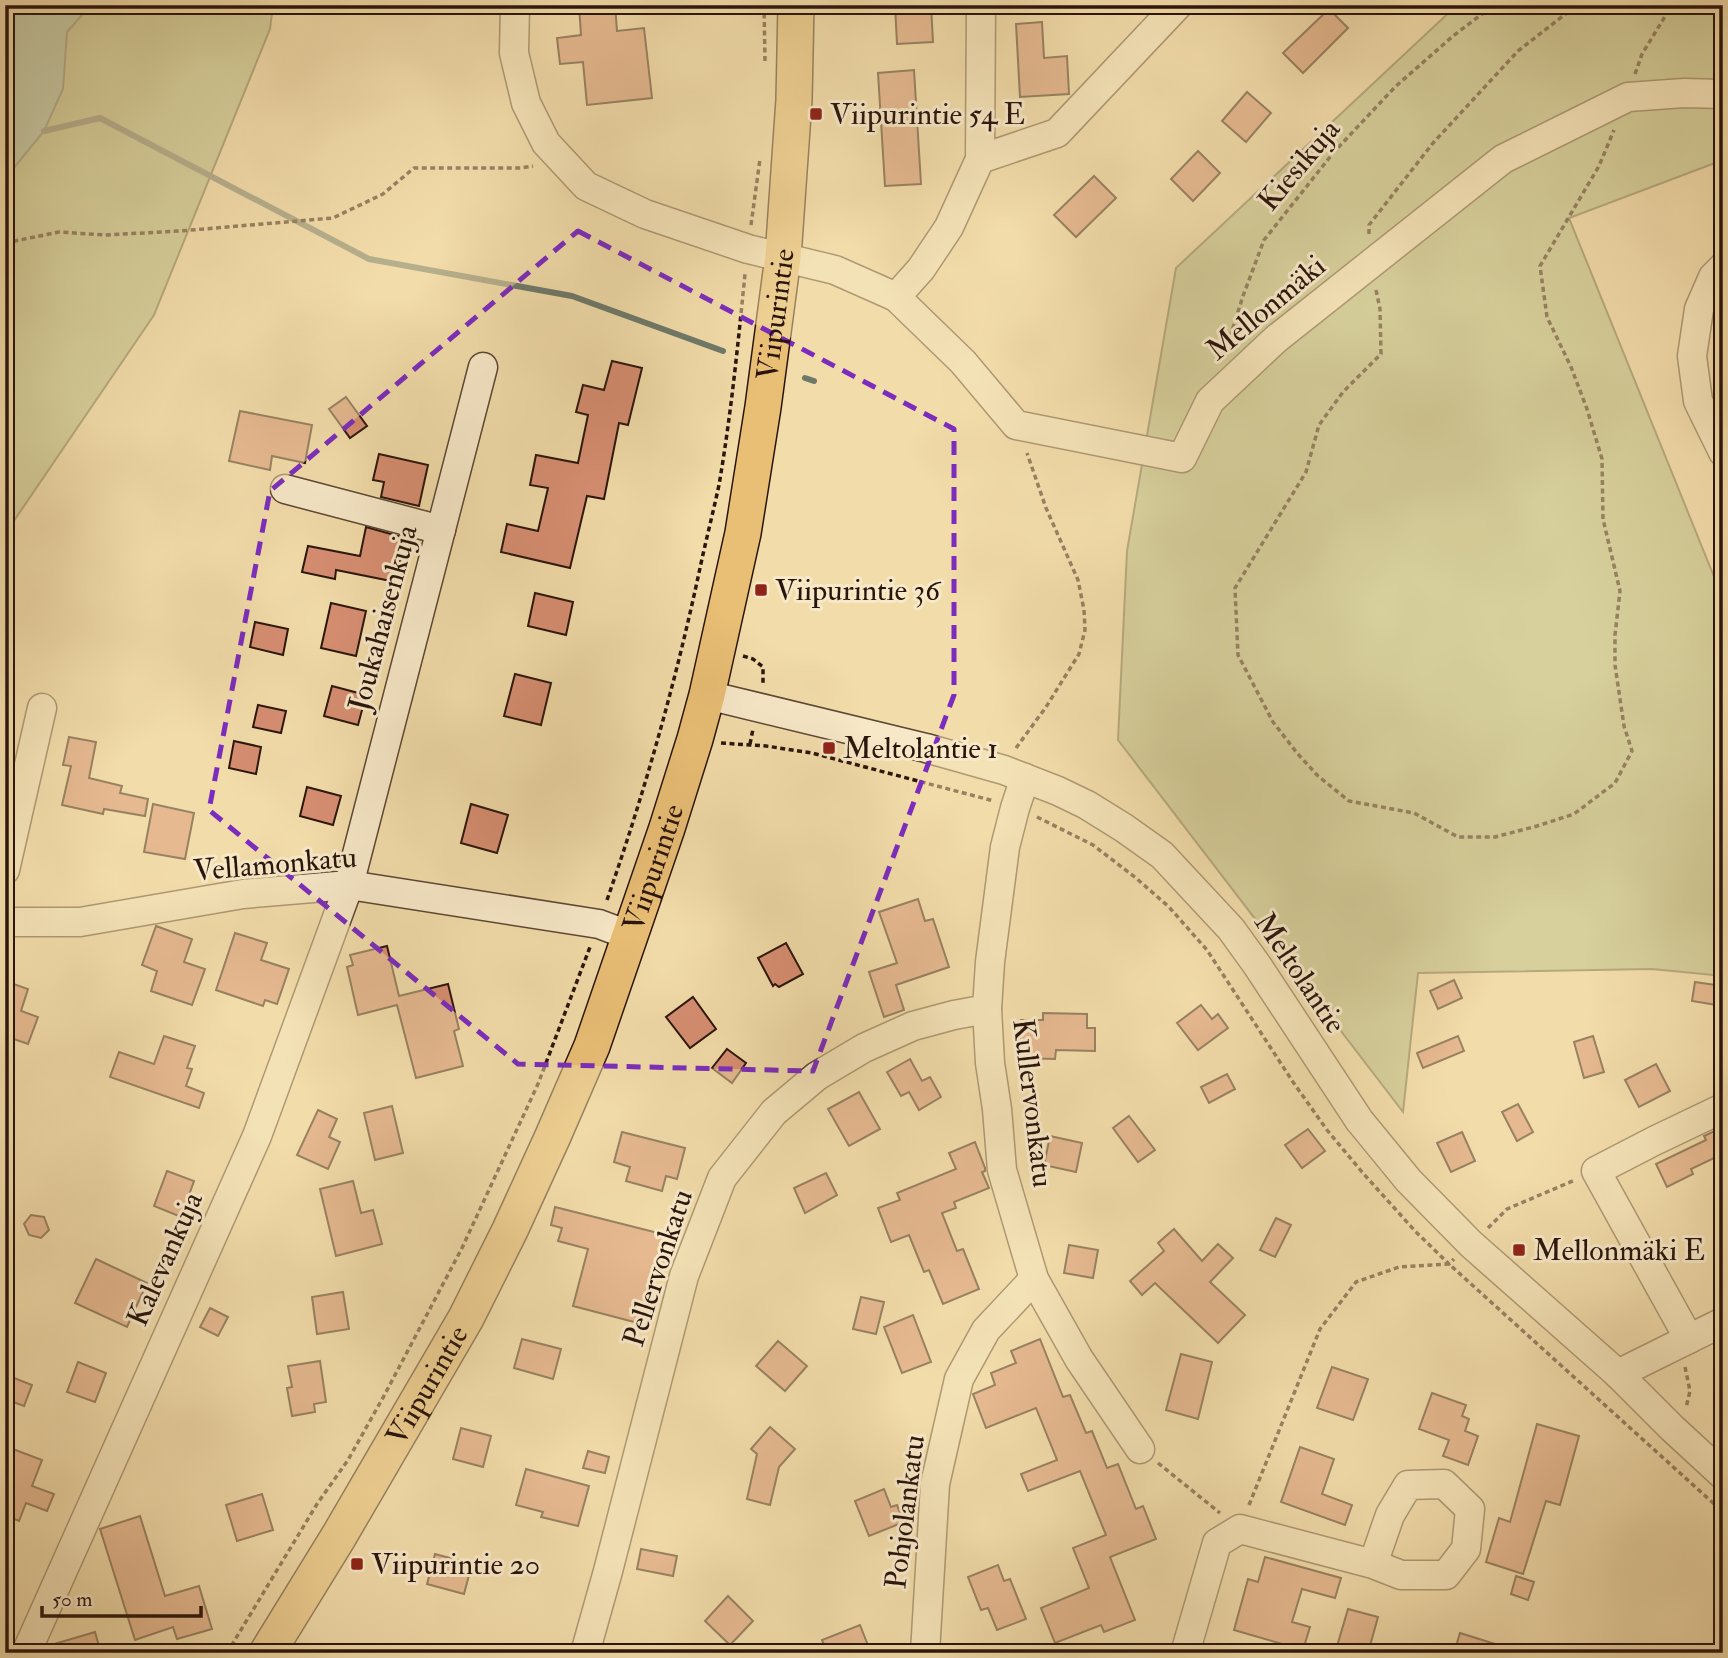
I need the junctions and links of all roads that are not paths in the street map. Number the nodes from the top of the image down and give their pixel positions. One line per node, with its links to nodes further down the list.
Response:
1 (515, 5): 7 (street)
2 (796, 5): 7 (main road, Viipurintie)
3 (981, 5): 6 (street)
4 (1178, 5): 6 (street)
5 (1723, 94): 9 (street, Mellonmäki)
6 (980, 159): 9 (street)
7 (783, 257): 9 (street); 14 (main road, Viipurintie)
8 (1723, 267): 11 (street)
9 (896, 297)
10 (483, 368): 13 (street, Joukahaisenkuja)
11 (1723, 452)
12 (285, 489): 13 (street)
13 (441, 530): 18 (street, Joukahaisenkuja)
14 (707, 695): 16 (street, Meltolantie); 20 (main road, Viipurintie)
15 (42, 708): 17 (street)
16 (1015, 774): 21 (street, Kullervonkatu); 26 (street, Meltolantie)
17 (5, 870)
18 (349, 885): 19 (street, Vellamonkatu); 20 (street, Vellamonkatu); 30 (street, Kalevankuja)
19 (5, 922)
20 (615, 930): 31 (main road, Viipurintie)
21 (987, 1009): 23 (street, Kullervonkatu); 32 (street, Pellervonkatu)
22 (1723, 1108): 25 (street)
23 (1034, 1279): 27 (street, Kullervonkatu); 33 (street, Pohjolankatu)
24 (1723, 1322): 25 (street)
25 (1689, 1339): 26 (street)
26 (1618, 1374): 28 (street, Meltolantie)
27 (1140, 1449)
28 (1723, 1475)
29 (1373, 1564): 34 (street)
30 (26, 1653)
31 (267, 1653)
32 (585, 1653)
33 (925, 1653)
34 (1185, 1653)

